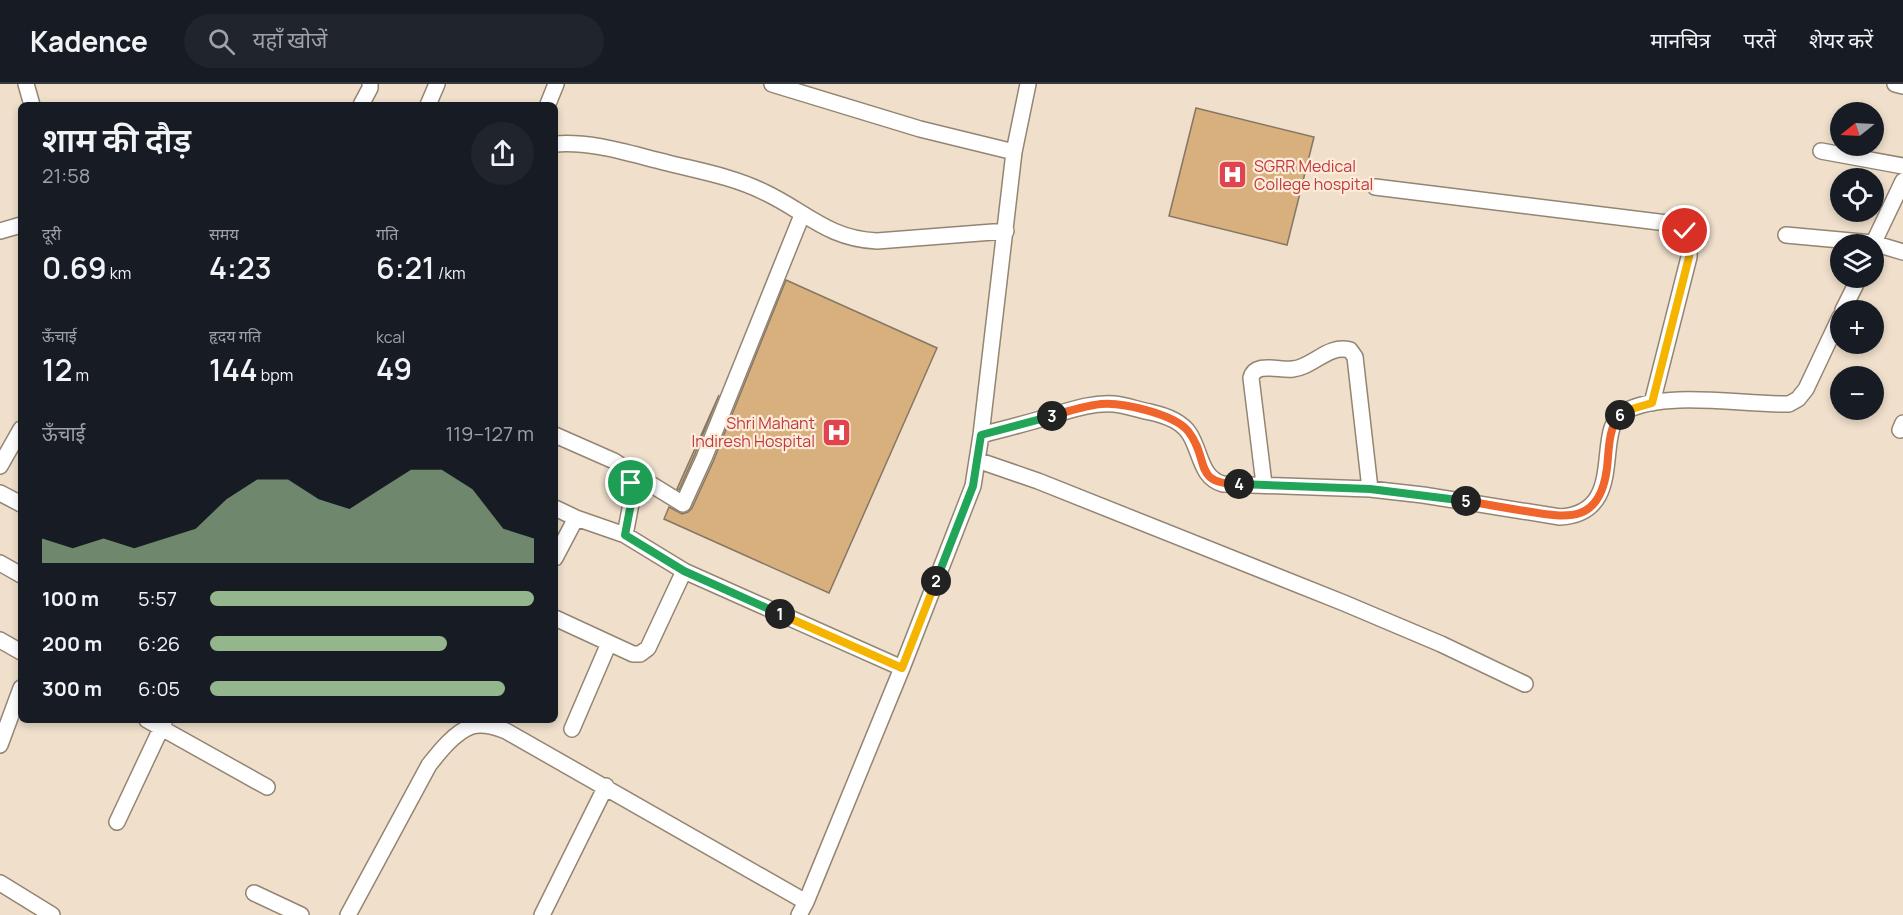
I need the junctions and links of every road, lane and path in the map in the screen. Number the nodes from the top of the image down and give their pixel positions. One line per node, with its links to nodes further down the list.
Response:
1 (26, 84): 9 (street)
2 (370, 84): 10 (street)
3 (437, 84): 11 (street)
4 (556, 84): 12 (street)
5 (772, 84): 15 (street)
6 (1028, 84): 15 (street)
7 (1895, 84): 8 (street)
8 (1903, 86)
9 (31, 102)
10 (363, 102)
11 (429, 102)
12 (549, 102)
13 (558, 144): 19 (street)
14 (1821, 151): 16 (street)
15 (1014, 156): 22 (street)
16 (1903, 166)
17 (1903, 182): 23 (street)
18 (1375, 187): 29 (street)
19 (802, 215): 22 (street); 35 (street)
20 (18, 226): 21 (street)
21 (0, 231)
22 (1006, 231): 31 (street)
23 (1878, 234)
24 (1786, 235): 25 (street)
25 (1830, 240)
26 (1884, 247): 27 (street)
27 (1903, 252)
28 (1830, 337): 29 (street)
29 (1648, 404): 37 (street)
30 (18, 434): 34 (street)
31 (981, 435): 33 (street); 36 (street)
32 (558, 436): 35 (street)
33 (977, 460): 51 (street); 52 (street)
34 (0, 466)
35 (626, 469): 42 (street)
36 (1264, 484): 37 (street); 37 (street)
37 (1370, 489)
38 (0, 493): 39 (street)
39 (18, 502)
40 (558, 509): 41 (street)
41 (576, 518): 42 (street); 43 (street)
42 (625, 535): 45 (street)
43 (558, 552)
44 (0, 563): 46 (street)
45 (684, 571): 49 (street); 51 (street)
46 (18, 573)
47 (558, 619): 49 (street)
48 (0, 640): 50 (street)
49 (609, 643): 57 (street)
50 (18, 650)
51 (902, 668): 64 (street)
52 (1525, 684)
53 (18, 696): 58 (street)
54 (158, 723): 61 (street)
55 (160, 723): 60 (street)
56 (465, 723): 59 (street); 67 (street)
57 (572, 729)
58 (0, 745)
59 (606, 786): 64 (street); 68 (street)
60 (267, 787)
61 (117, 822)
62 (0, 884): 65 (street)
63 (254, 892): 66 (street)
64 (802, 908)
65 (52, 915)
66 (301, 915)
67 (348, 915)
68 (542, 915)

